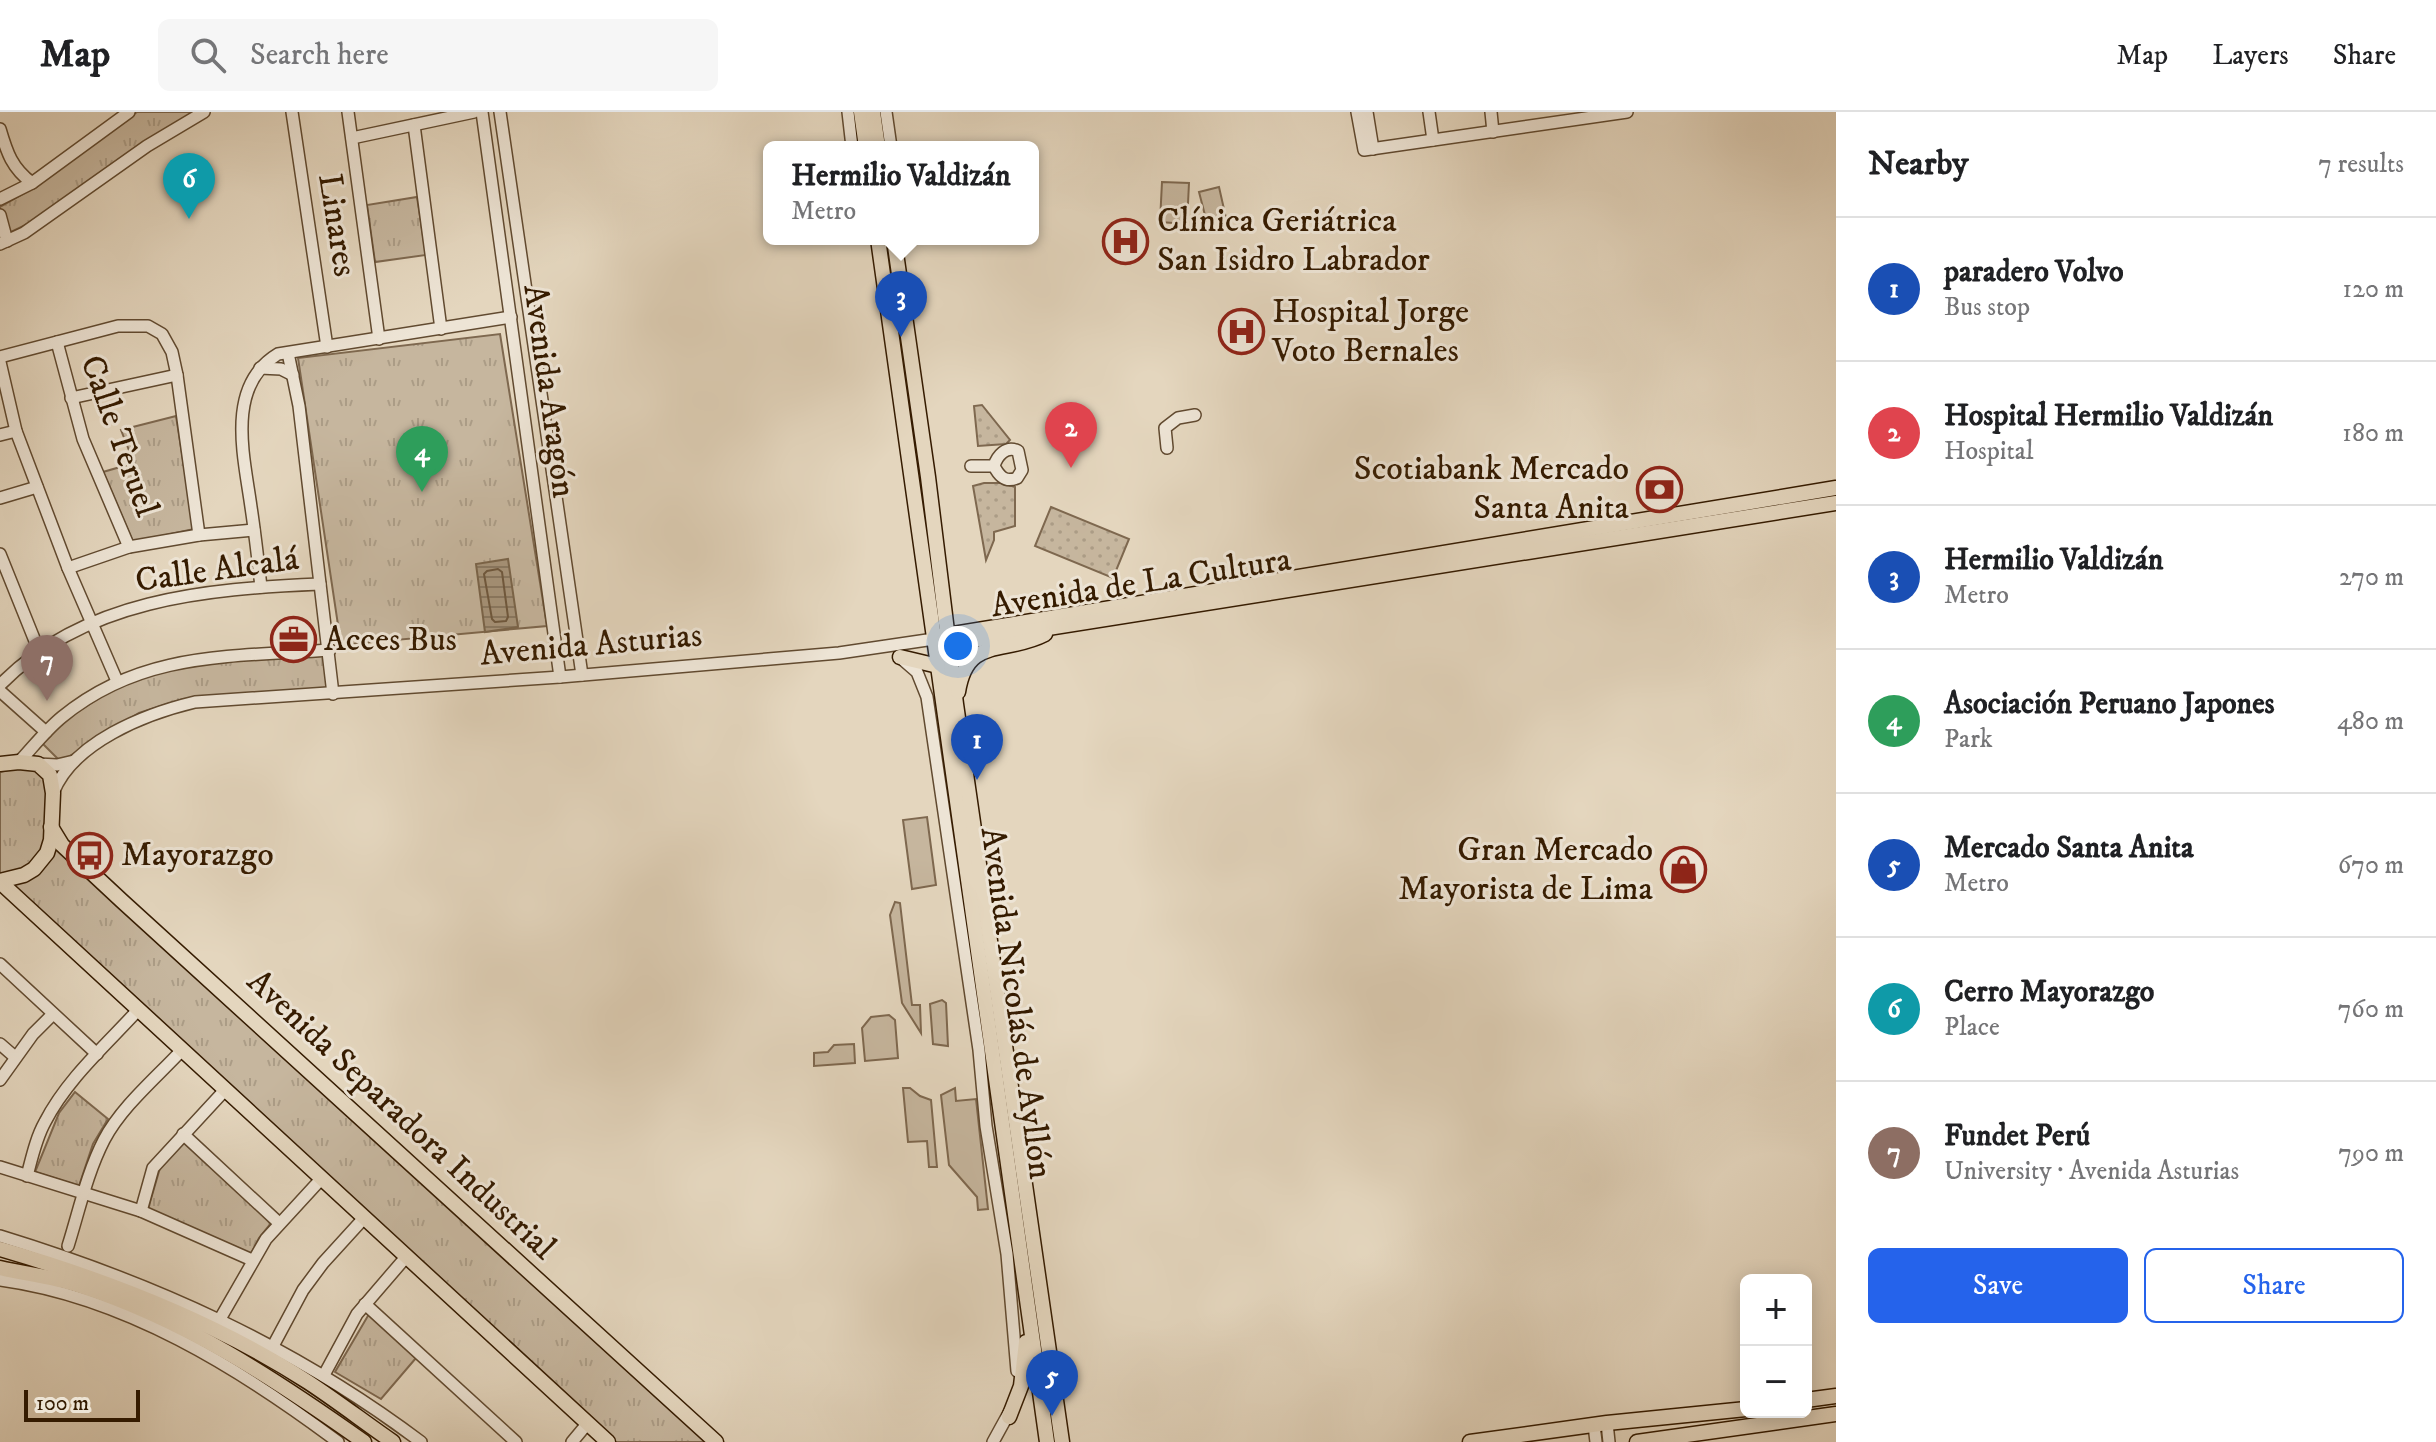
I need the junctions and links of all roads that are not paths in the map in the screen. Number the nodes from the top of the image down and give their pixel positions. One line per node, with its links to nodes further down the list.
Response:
1 (129, 112): 27 (street)
2 (204, 112): 30 (street)
3 (292, 112): 37 (street, Linares)
4 (348, 112): 20 (street)
5 (474, 112): 17 (street)
6 (482, 112): 33 (street, Avenida Aragón)
7 (500, 112): 70 (street, Avenida Aragón)
8 (848, 112): 22 (street)
9 (861, 112): 23 (main road)
10 (873, 112): 24 (main road)
11 (886, 112): 25 (street)
12 (1357, 112): 26 (street)
13 (1367, 112): 26 (street)
14 (1429, 112): 21 (street)
15 (1491, 112): 19 (street)
16 (1627, 112): 19 (street)
17 (414, 125): 20 (street); 34 (street)
18 (0, 129): 27 (street)
19 (1493, 132): 21 (street)
20 (352, 138): 35 (street)
21 (1433, 140): 26 (street)
22 (851, 141)
23 (865, 141)
24 (877, 141)
25 (890, 141)
26 (1369, 149)
27 (32, 183): 28 (street)
28 (0, 199)
29 (0, 215): 30 (street)
30 (4, 243)
31 (879, 245): 64 (main road, Avenida Nicolás de Ayllón)
32 (895, 245): 64 (main road, Avenida Nicolás de Ayllón)
33 (511, 317): 34 (street); 71 (street, Avenida Aragón)
34 (441, 329): 35 (street)
35 (379, 339): 37 (street)
36 (57, 342): 39 (street); 41 (street); 43 (street, Calle Teruel)
37 (327, 347): 38 (street)
38 (288, 353): 40 (street); 42 (street)
39 (0, 359): 45 (street)
40 (260, 368): 42 (street); 54 (street)
41 (177, 375): 43 (street); 55 (street)
42 (293, 375): 59 (street)
43 (71, 398): 56 (street, Calle Teruel)
44 (1195, 415): 47 (street)
45 (16, 431): 46 (street); 50 (street)
46 (0, 435)
47 (1167, 448)
48 (971, 466): 49 (street)
49 (994, 466)
50 (37, 487): 52 (street); 58 (street)
51 (1836, 488): 61 (main road, Avenida de La Cultura)
52 (0, 498)
53 (1836, 503): 61 (main road, Avenida de La Cultura)
54 (254, 530): 55 (street); 60 (street)
55 (199, 535): 56 (street)
56 (129, 547): 58 (street)
57 (0, 554): 67 (street)
58 (68, 568): 62 (street)
59 (320, 584): 60 (street, Calle Alcalá); 66 (street)
60 (261, 587): 62 (street, Calle Alcalá)
61 (1236, 594): 63 (main road, Avenida de La Cultura); 64 (main road, Avenida de La Cultura)
62 (91, 623): 67 (street, Calle Alcalá); 72 (street)
63 (1059, 627): 64 (main road, Avenida de La Cultura); 75 (main road)
64 (943, 639): 65 (street, Avenida Asturias); 69 (main road, Avenida Nicolás de Ayllón); 75 (main road, Avenida Nicolás de Ayllón)
65 (879, 649): 68 (street); 70 (street, Avenida Asturias)
66 (330, 650): 72 (street); 74 (street)
67 (39, 651): 73 (street, Calle Alcalá)
68 (900, 657): 69 (main road); 117 (street, Avenida Nicolás de Ayllón)
69 (938, 666): 109 (main road, Avenida Nicolás de Ayllón)
70 (582, 675): 71 (street, Avenida Asturias)
71 (560, 677): 74 (street, Avenida Asturias)
72 (117, 681): 76 (street)
73 (0, 688): 76 (street)
74 (333, 694): 77 (street, Avenida Asturias)
75 (956, 704): 130 (main road, Avenida Nicolás de Ayllón)
76 (46, 732): 78 (street)
77 (75, 761): 80 (street); 81 (street, Avenida Asturias)
78 (19, 762): 79 (main road); 80 (main road)
79 (0, 764)
80 (38, 764): 81 (main road)
81 (53, 793): 82 (main road)
82 (51, 827): 83 (main road); 127 (main road, Avenida Separadora Industrial)
83 (0, 881): 85 (main road)
84 (0, 964): 86 (street)
85 (138, 1010): 88 (main road); 89 (street)
86 (53, 1014): 89 (street); 90 (street)
87 (0, 1044): 90 (street)
88 (182, 1050): 92 (main road); 97 (street)
89 (97, 1054): 95 (street)
90 (15, 1057): 91 (street)
91 (0, 1080)
92 (225, 1090): 93 (street); 96 (main road)
93 (183, 1134): 98 (street); 100 (street)
94 (0, 1167): 95 (street)
95 (27, 1176): 97 (street)
96 (322, 1178): 99 (main road); 100 (street)
97 (84, 1193): 98 (street); 102 (street)
98 (141, 1211): 105 (street)
99 (364, 1218): 104 (main road); 111 (street)
100 (279, 1223): 105 (street)
101 (0, 1236): 110 (street)
102 (68, 1246)
103 (0, 1249): 122 (main road)
104 (406, 1257): 108 (street); 118 (main road)
105 (252, 1260): 110 (street)
106 (0, 1268): 121 (main road)
107 (0, 1280): 120 (street)
108 (365, 1304): 112 (street); 124 (street)
109 (1028, 1306): 117 (main road); 129 (main road, Avenida Nicolás de Ayllón)
110 (220, 1319): 111 (street)
111 (273, 1346): 112 (street)
112 (324, 1375): 123 (street)
113 (1836, 1396): 114 (main road)
114 (1812, 1399)
115 (1740, 1410): 119 (main road)
116 (1836, 1414): 134 (main road)
117 (1009, 1417): 128 (street)
118 (587, 1424): 125 (street); 126 (main road)
119 (1601, 1424): 131 (main road); 132 (street); 133 (street)
120 (338, 1442)
121 (364, 1442)
122 (393, 1442)
123 (421, 1442)
124 (516, 1442)
125 (572, 1442)
126 (608, 1442)
127 (716, 1442)
128 (993, 1442)
129 (1047, 1442)
130 (1062, 1442)
131 (1470, 1442)
132 (1596, 1442)
133 (1609, 1442)
134 (1637, 1442)

